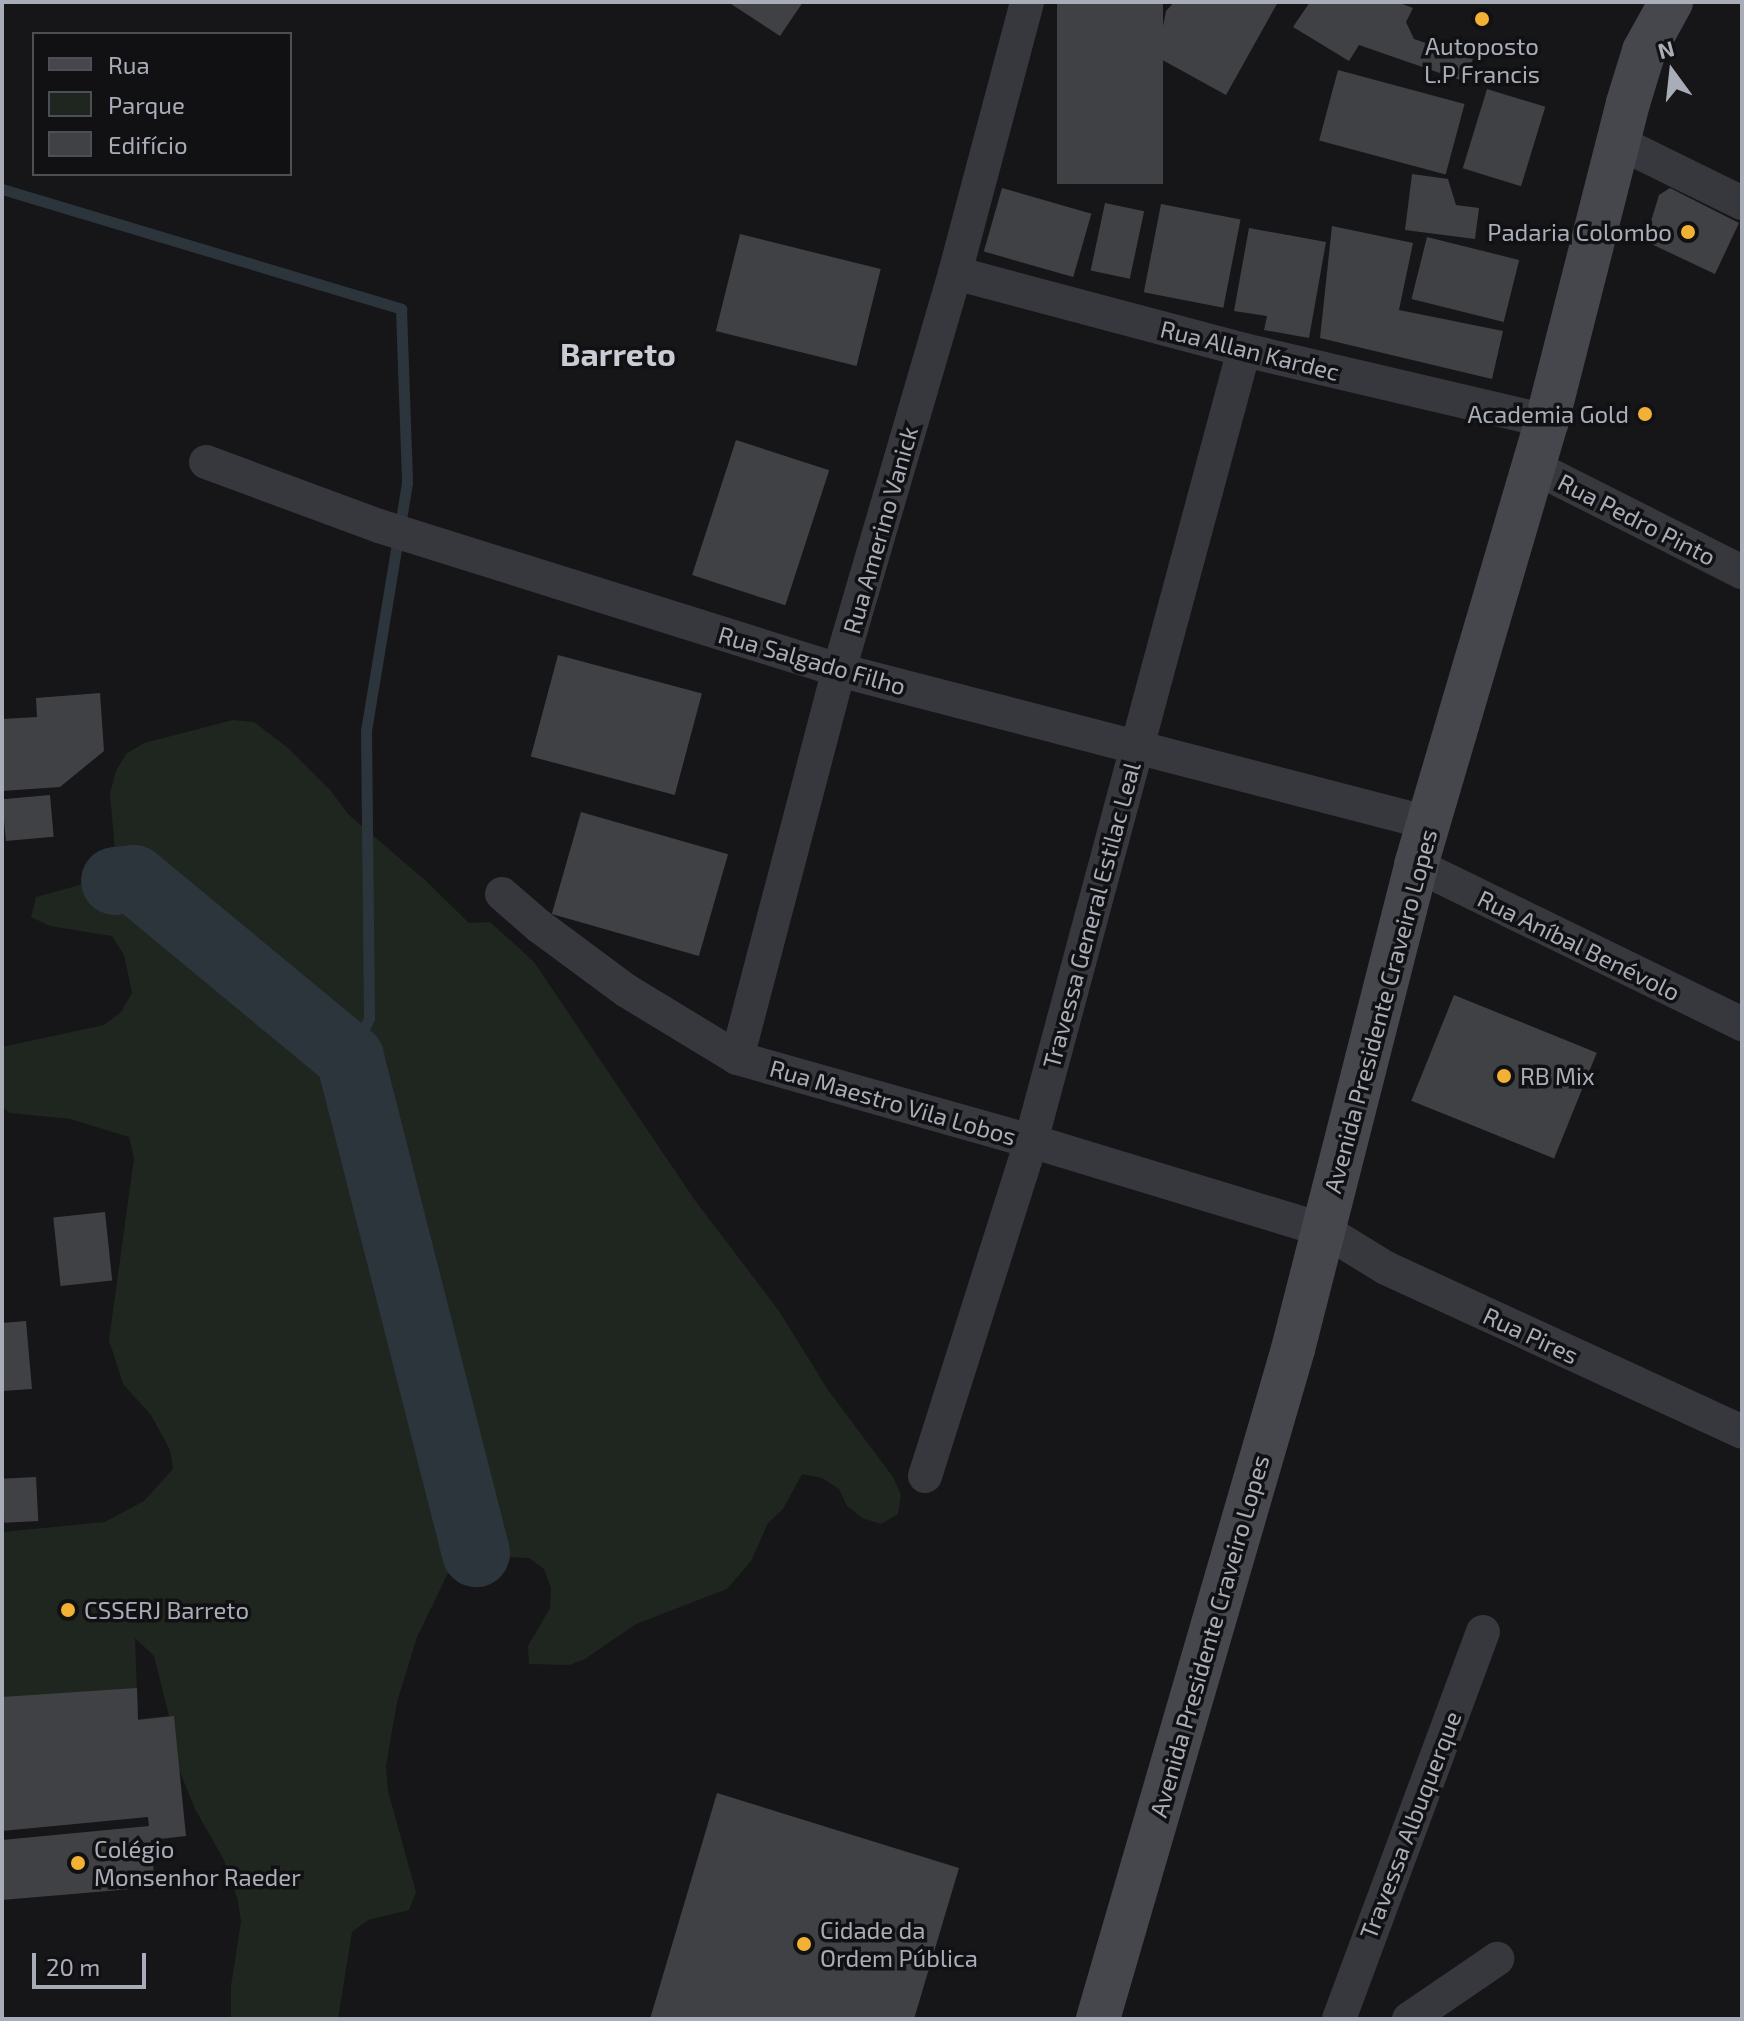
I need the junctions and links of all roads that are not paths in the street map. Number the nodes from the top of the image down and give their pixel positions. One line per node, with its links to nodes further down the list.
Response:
1 (1027, 2): 5 (street, Rua Amerino Vanick)
2 (1670, 4): 3 (main road, Avenida Presidente Craveiro Lopes)
3 (1618, 142): 4 (street); 7 (main road, Avenida Presidente Craveiro Lopes)
4 (1742, 203)
5 (955, 273): 6 (street, Rua Allan Kardec); 11 (street, Rua Amerino Vanick)
6 (1244, 350): 7 (street, Rua Allan Kardec); 12 (street, Travessa General Estilac Leal)
7 (1547, 421): 9 (main road, Avenida Presidente Craveiro Lopes)
8 (206, 462): 11 (street, Rua Salgado Filho)
9 (1532, 466): 10 (street, Rua Pedro Pinto); 13 (main road, Avenida Presidente Craveiro Lopes)
10 (1742, 572)
11 (839, 670): 12 (street, Rua Salgado Filho); 17 (street, Rua Amerino Vanick)
12 (1135, 749): 13 (street, Rua Salgado Filho); 18 (street, Travessa General Estilac Leal)
13 (1429, 823): 14 (main road, Avenida Presidente Craveiro Lopes)
14 (1416, 865): 16 (street, Rua Aníbal Benévolo); 19 (main road, Avenida Presidente Craveiro Lopes)
15 (502, 894): 17 (street, Rua Maestro Vila Lobos)
16 (1742, 1024)
17 (737, 1058): 18 (street, Rua Maestro Vila Lobos)
18 (1031, 1141): 19 (street, Rua Maestro Vila Lobos); 21 (street, Travessa General Estilac Leal)
19 (1324, 1230): 20 (street, Rua Pires); 24 (main road, Avenida Presidente Craveiro Lopes)
20 (1742, 1432)
21 (925, 1476)
22 (1483, 1632): 25 (street, Travessa Albuquerque)
23 (1497, 1959): 26 (street)
24 (1098, 2019)
25 (1339, 2019)
26 (1409, 2019)

